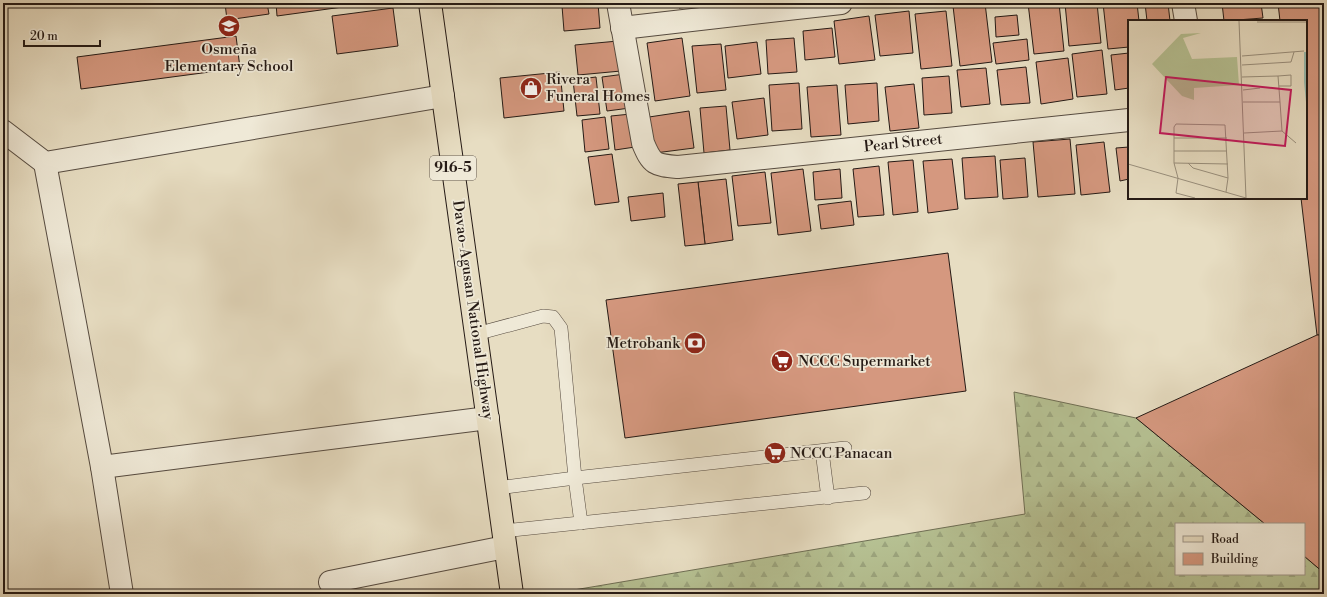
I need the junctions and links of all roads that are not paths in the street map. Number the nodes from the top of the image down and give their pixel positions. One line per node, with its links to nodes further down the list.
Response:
1 (430, 3): 7 (main road, Davao-Agusan National Highway / 916-5)
2 (618, 3): 6 (street, Pearl Street)
3 (841, 3): 6 (street)
4 (1183, 3): 5 (street)
5 (1186, 20)
6 (622, 28): 8 (street, Pearl Street)
7 (443, 96): 10 (street); 11 (main road, Davao-Agusan National Highway / 916-5)
8 (1128, 120)
9 (3, 131): 10 (street)
10 (45, 163): 15 (street)
11 (476, 334): 12 (main road, Davao-Agusan National Highway / 916-5); 16 (lane)
12 (488, 418): 15 (street); 17 (main road, Davao-Agusan National Highway / 916-5)
13 (845, 448): 14 (lane)
14 (822, 451): 16 (lane); 19 (lane)
15 (102, 467): 23 (street)
16 (575, 478): 17 (lane); 20 (lane)
17 (497, 488): 21 (main road, Davao-Agusan National Highway / 916-5)
18 (864, 493): 19 (lane)
19 (828, 498): 20 (lane)
20 (580, 523): 21 (lane)
21 (504, 539): 22 (street); 24 (main road, Davao-Agusan National Highway / 916-5)
22 (330, 582)
23 (122, 594)
24 (512, 594)

